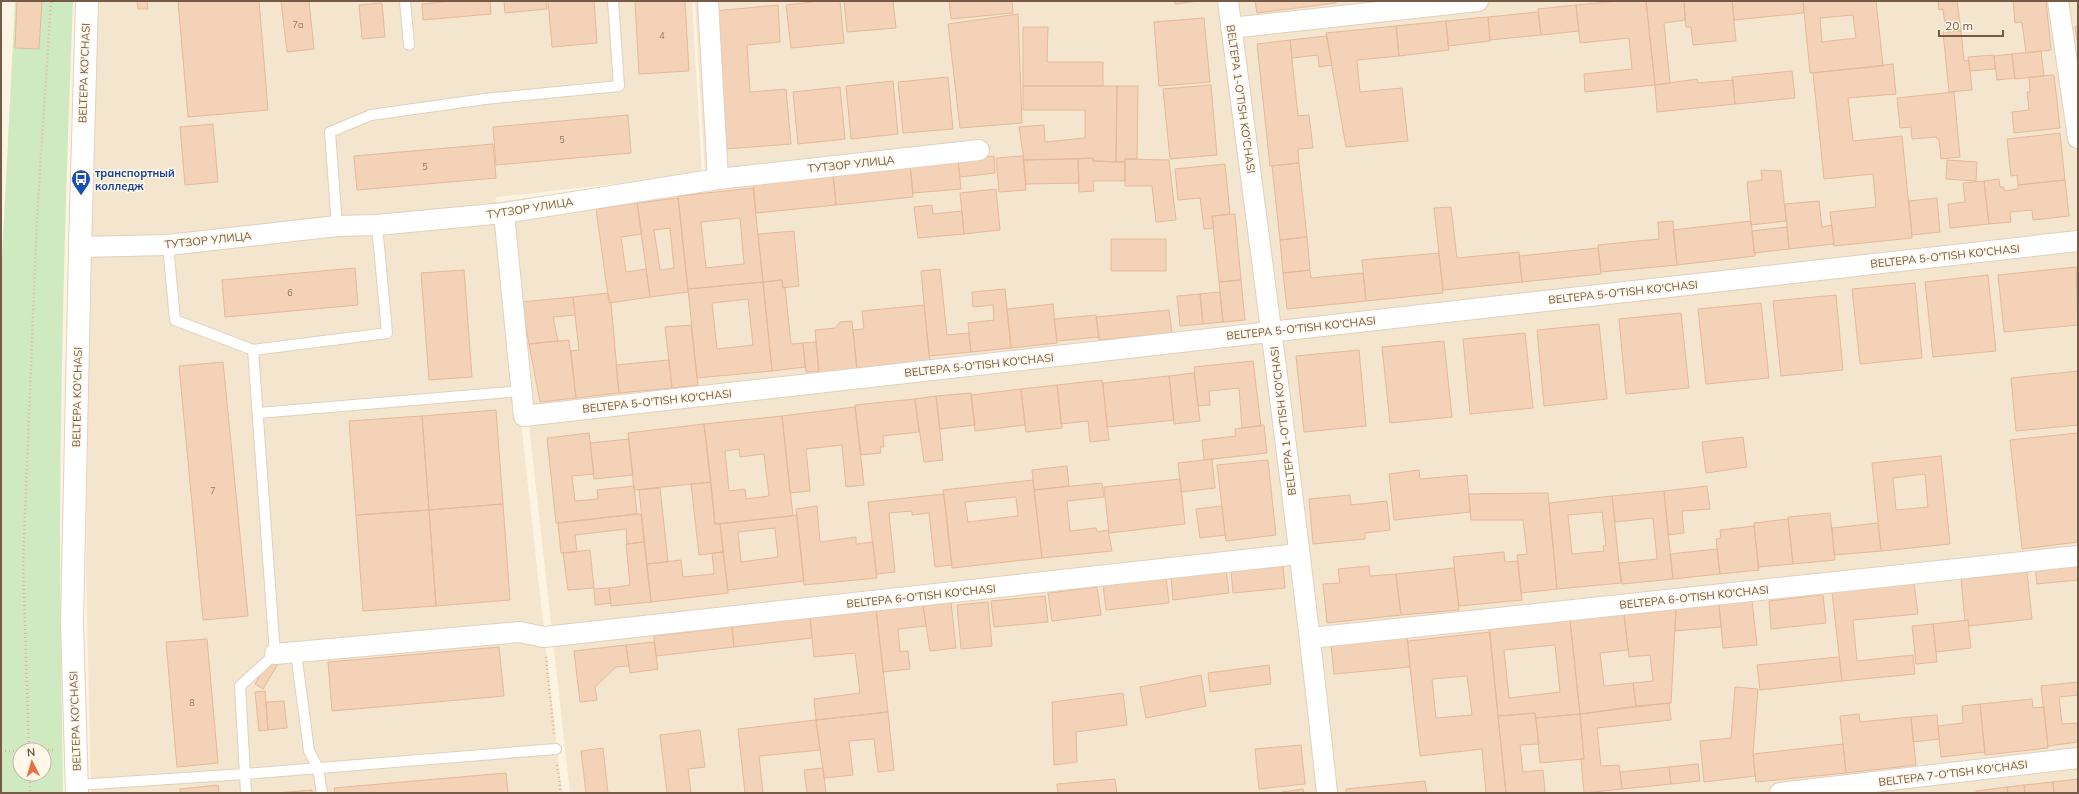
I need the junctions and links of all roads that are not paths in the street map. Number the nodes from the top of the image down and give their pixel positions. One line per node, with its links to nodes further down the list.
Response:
1 (87, 1): 18 (street, BELTEPA KO'CHASI)
2 (405, 1): 9 (lane)
3 (613, 1): 15 (lane)
4 (708, 1): 12 (street)
5 (1228, 1): 8 (street, BELTEPA 1-O'TISH KO'CHASI)
6 (1478, 1): 8 (street)
7 (2058, 1): 10 (street)
8 (1231, 28): 19 (street, BELTEPA 1-O'TISH KO'CHASI)
9 (409, 46)
10 (2078, 138)
11 (979, 150): 12 (street, ТУТЗОР УЛИЦА)
12 (718, 179): 13 (street, ТУТЗОР УЛИЦА)
13 (504, 213): 14 (street, ТУТЗОР УЛИЦА); 21 (street)
14 (377, 225): 15 (street, ТУТЗОР УЛИЦА); 20 (lane)
15 (337, 226): 17 (street, ТУТЗОР УЛИЦА)
16 (2078, 240): 19 (street, BELTEPA 5-O'TISH KO'CHASI)
17 (168, 245): 18 (street, ТУТЗОР УЛИЦА); 20 (lane)
18 (80, 247): 32 (street, BELTEPA KO'CHASI)
19 (1272, 332): 21 (street, BELTEPA 5-O'TISH KO'CHASI); 23 (street, BELTEPA 1-O'TISH KO'CHASI)
20 (253, 350): 22 (lane)
21 (521, 391): 22 (lane)
22 (258, 413): 27 (lane)
23 (1298, 554): 25 (street, BELTEPA 1-O'TISH KO'CHASI); 26 (street, BELTEPA 6-O'TISH KO'CHASI)
24 (2078, 556): 25 (street, BELTEPA 6-O'TISH KO'CHASI)
25 (1311, 638): 35 (street, BELTEPA 1-O'TISH KO'CHASI)
26 (296, 653): 27 (street, BELTEPA 6-O'TISH KO'CHASI); 30 (lane)
27 (275, 654): 31 (lane)
28 (556, 749): 30 (lane)
29 (2078, 758): 36 (street, BELTEPA 7-O'TISH KO'CHASI)
30 (318, 768): 31 (lane); 34 (lane)
31 (245, 774): 32 (lane); 33 (lane)
32 (77, 789)
33 (246, 793)
34 (322, 793)
35 (1327, 793)
36 (1780, 793)

